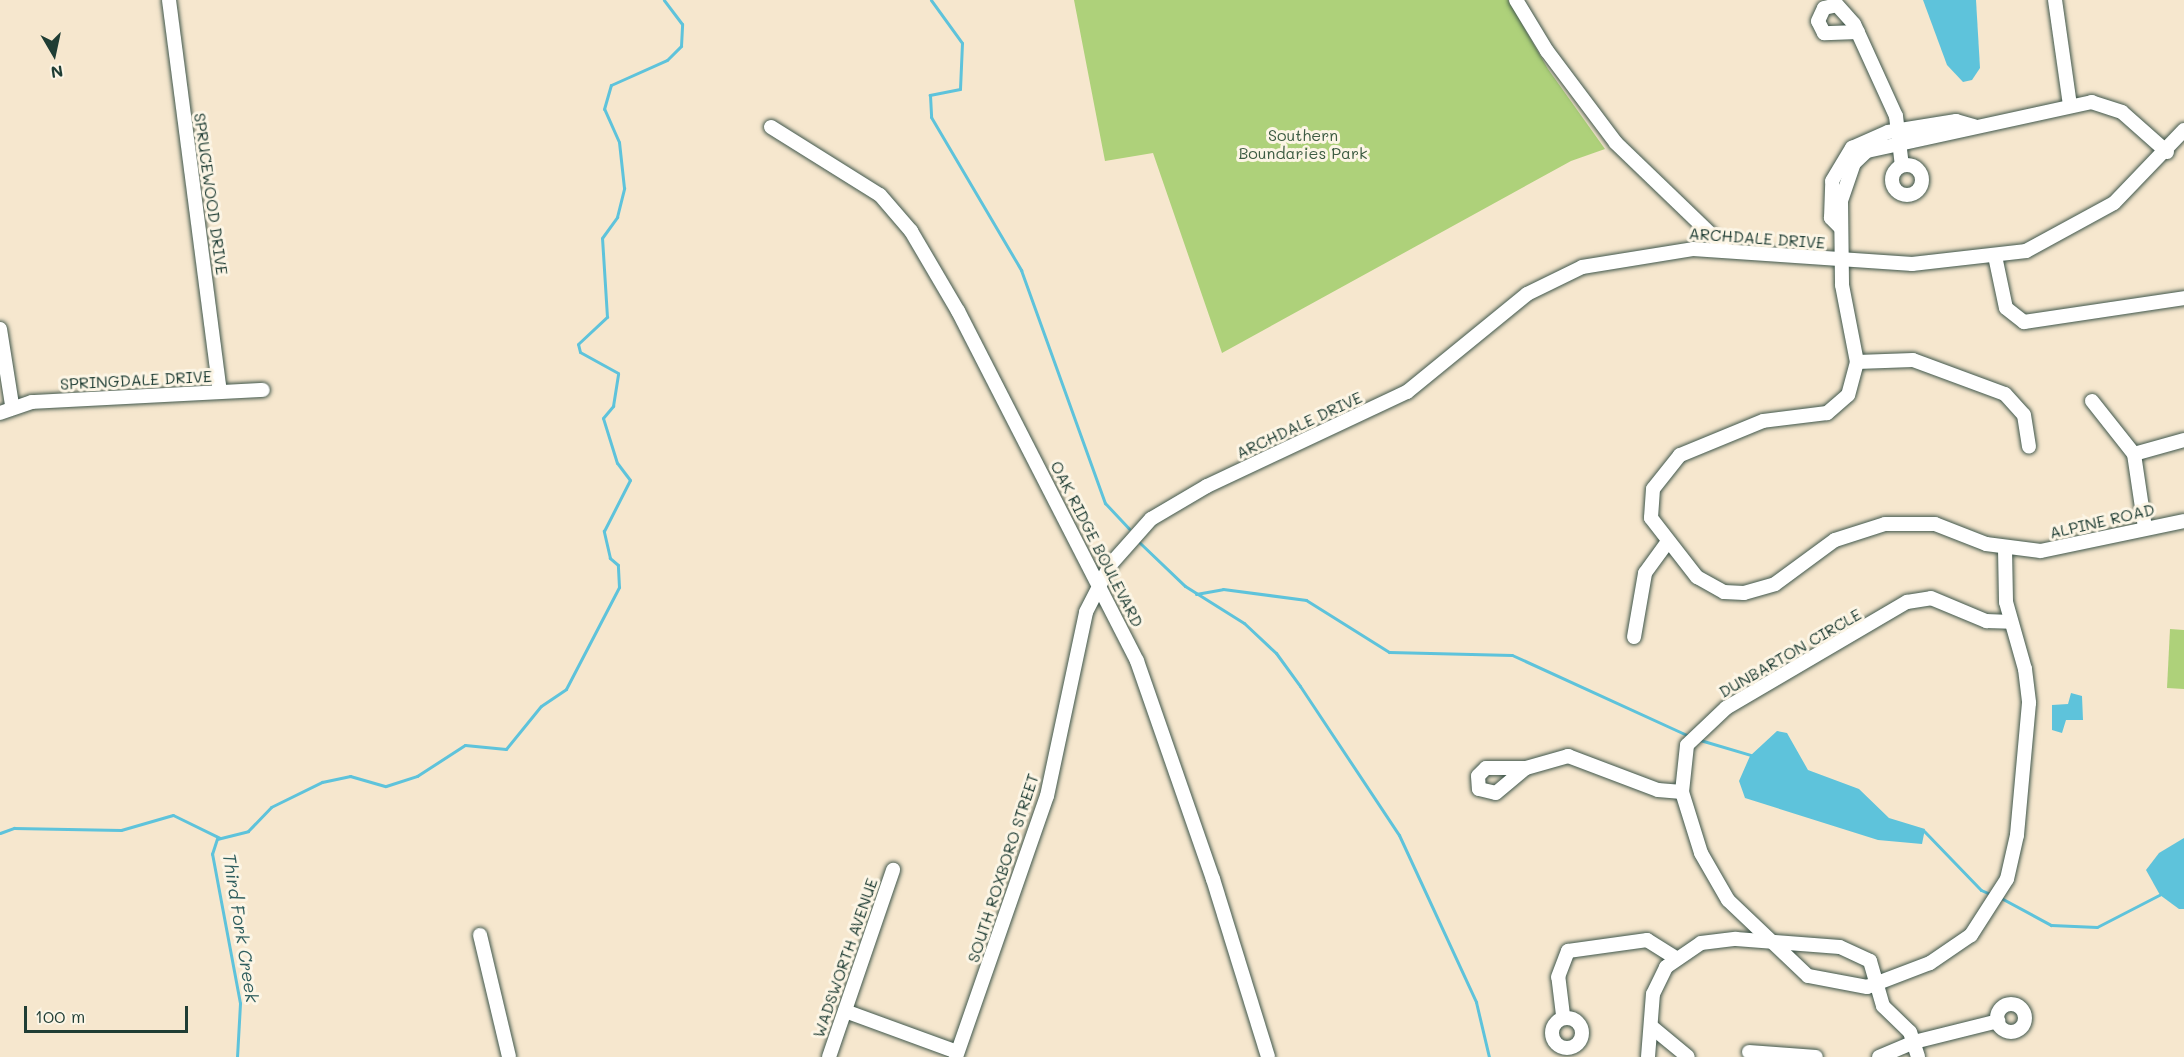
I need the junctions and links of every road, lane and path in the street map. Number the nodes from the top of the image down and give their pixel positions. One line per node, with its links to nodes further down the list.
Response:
1 (169, 0): 18 (street, SPRUCEWOOD DRIVE)
2 (1516, 0): 11 (street)
3 (2055, 0): 5 (street)
4 (1858, 32): 8 (street)
5 (2070, 105): 8 (street, ALPINE ROAD); 9 (street, ALPINE ROAD)
6 (771, 127): 28 (street, OAK RIDGE BOULEVARD)
7 (2184, 130): 9 (street, ARCHDALE DRIVE)
8 (1899, 137): 10 (street); 13 (street, ALPINE ROAD)
9 (2167, 152): 12 (street, ARCHDALE DRIVE)
10 (1902, 165)
11 (1727, 250): 13 (street, ARCHDALE DRIVE); 28 (street, ARCHDALE DRIVE)
12 (1995, 256): 13 (street, ARCHDALE DRIVE); 14 (street)
13 (1840, 261): 16 (street, ALPINE ROAD)
14 (2184, 298)
15 (0, 329): 20 (street)
16 (1857, 362): 22 (street); 26 (street, ALPINE ROAD)
17 (263, 390): 18 (street, SPRINGDALE DRIVE)
18 (220, 392): 20 (street, SPRINGDALE DRIVE)
19 (2092, 401): 23 (street)
20 (6, 409)
21 (2184, 440): 23 (street)
22 (2029, 447)
23 (2134, 454): 25 (street)
24 (2184, 521): 25 (street, ALPINE ROAD)
25 (2145, 528): 27 (street, ALPINE ROAD)
26 (1667, 543): 27 (street, ALPINE ROAD); 30 (street)
27 (2006, 549): 29 (street, DUNBARTON CIRCLE)
28 (1099, 584): 44 (street, SOUTH ROXBORO STREET); 47 (street, OAK RIDGE BOULEVARD)
29 (2011, 622): 32 (street, DUNBARTON CIRCLE); 37 (street, DUNBARTON CIRCLE)
30 (1634, 637)
31 (1526, 768): 32 (street)
32 (1682, 792): 35 (street, DUNBARTON CIRCLE)
33 (893, 870): 38 (street, WADSWORTH AVENUE)
34 (480, 935): 45 (street)
35 (1765, 940): 36 (street); 37 (street, DUNBARTON CIRCLE); 37 (street)
36 (1674, 957): 39 (street); 41 (street)
37 (1879, 984): 42 (street)
38 (845, 1011): 44 (street); 46 (street, WADSWORTH AVENUE)
39 (1563, 1015)
40 (1998, 1022): 42 (street)
41 (1653, 1028): 48 (street); 49 (street)
42 (1914, 1042): 51 (street); 52 (street)
43 (1749, 1052): 50 (street)
44 (957, 1055)
45 (509, 1057)
46 (829, 1057)
47 (1268, 1057)
48 (1648, 1057)
49 (1688, 1057)
50 (1816, 1057)
51 (1879, 1057)
52 (1918, 1057)

